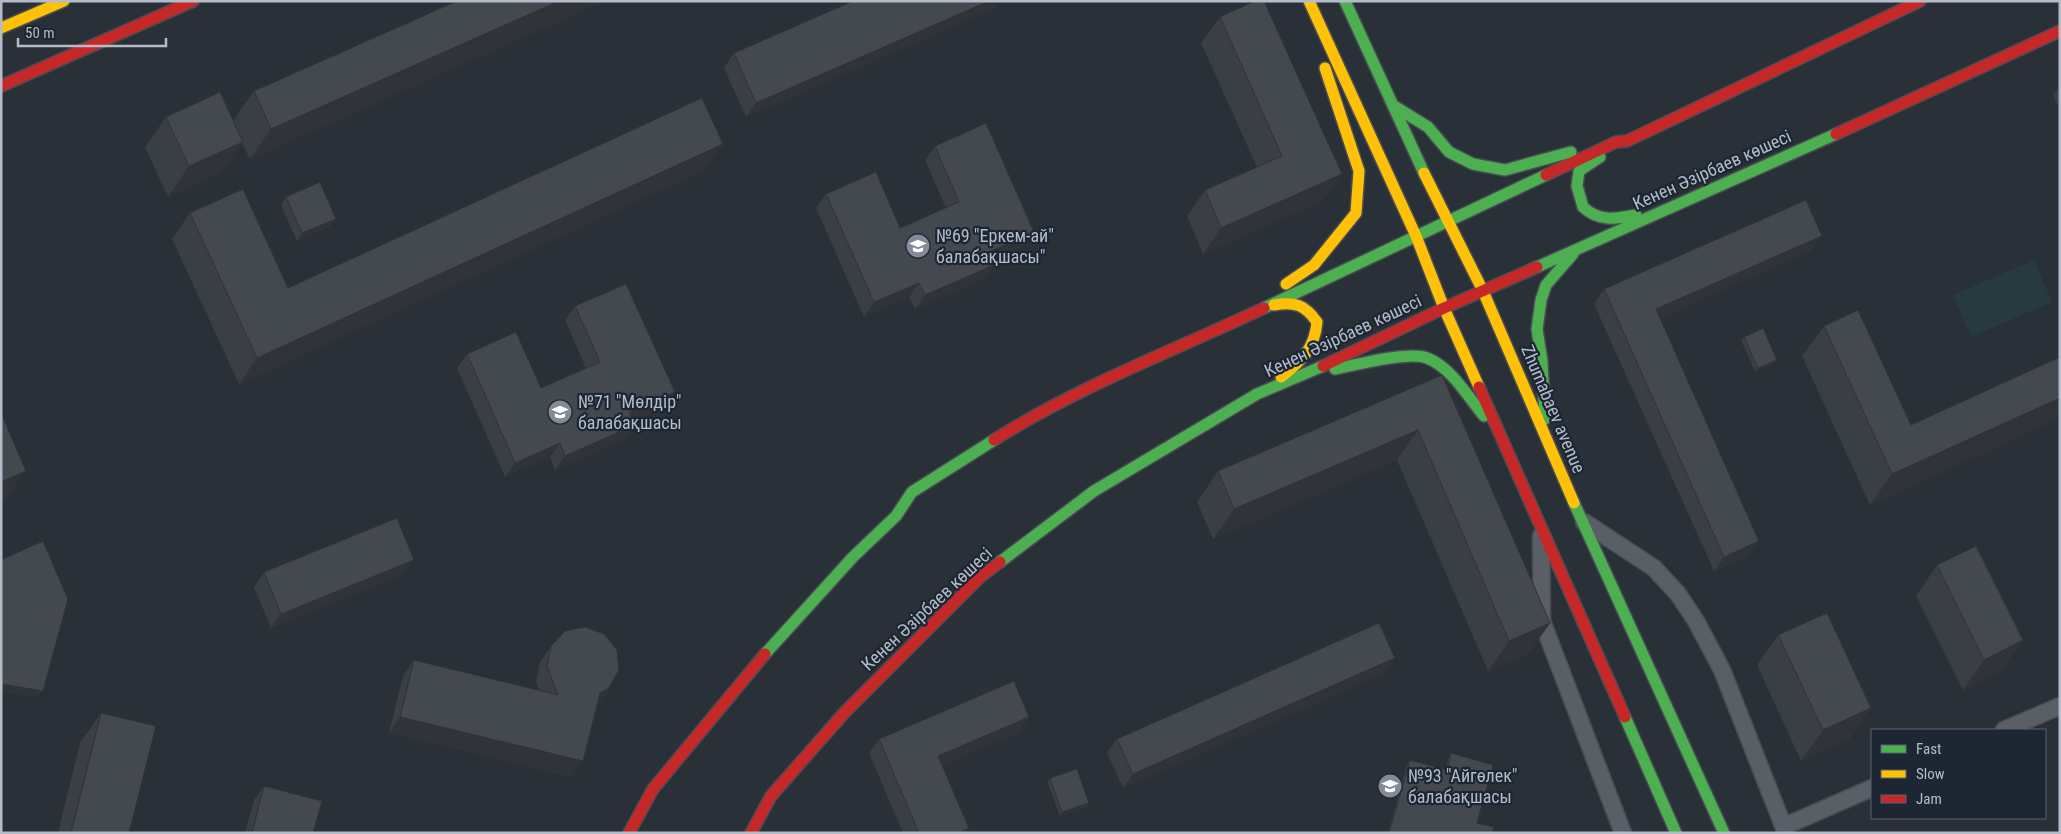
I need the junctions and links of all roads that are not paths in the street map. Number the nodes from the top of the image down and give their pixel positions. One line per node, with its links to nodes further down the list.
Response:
1 (64, 1): 6 (street)
2 (193, 1): 8 (street)
3 (1308, 1): 13 (street); 18 (street)
4 (1345, 1): 9 (street, Zhumabaev avenue)
5 (1920, 1): 10 (street)
6 (1, 28)
7 (2060, 31): 11 (street, Кенен Әзірбаев көшесі)
8 (1, 86)
9 (1394, 106): 10 (street); 12 (street, Zhumabaev avenue)
10 (1621, 141): 11 (street); 12 (street)
11 (1689, 201): 14 (street, Кенен Әзірбаев көшесі)
12 (1449, 220): 13 (street); 15 (street, Zhumabaev avenue)
13 (1416, 236): 16 (street); 17 (street)
14 (1576, 250): 15 (street, Кенен Әзірбаев көшесі); 21 (street)
15 (1483, 291): 17 (street, Кенен Әзірбаев көшесі); 21 (street, Zhumabaev avenue)
16 (1262, 308): 18 (street); 20 (street)
17 (1444, 308): 19 (street, Кенен Әзірбаев көшесі); 22 (street)
18 (1218, 329): 29 (street)
19 (1306, 374): 20 (street, Кенен Әзірбаев көшесі); 22 (street)
20 (1257, 394): 30 (street, Кенен Әзірбаев көшесі)
21 (1546, 436): 23 (street, Zhumabaev avenue)
22 (1525, 490): 24 (street)
23 (1582, 520): 28 (street); 33 (street, Zhumabaev avenue)
24 (1541, 526): 31 (street); 32 (street)
25 (2060, 706): 26 (street)
26 (2006, 729)
27 (1871, 788): 28 (street)
28 (1786, 830)
29 (629, 833)
30 (751, 833)
31 (1623, 833)
32 (1676, 833)
33 (1724, 833)

